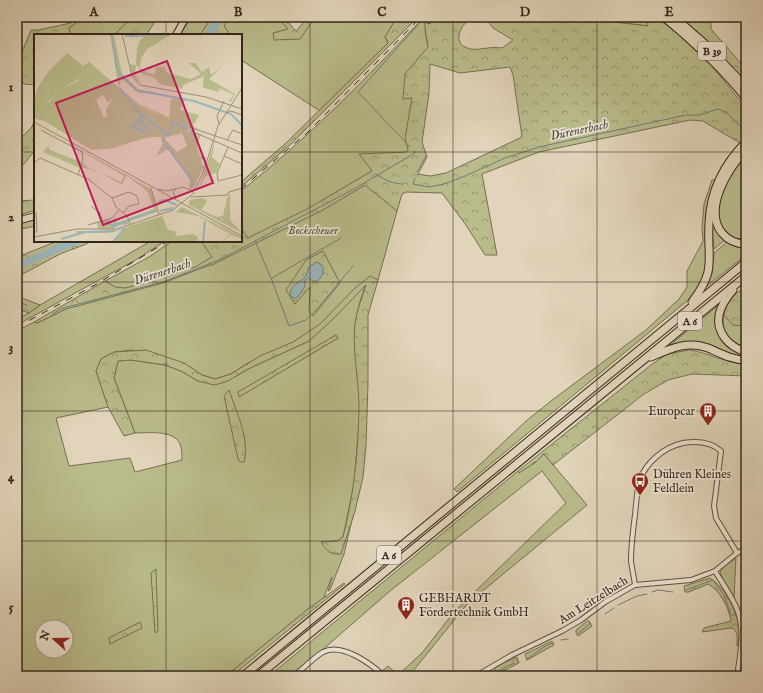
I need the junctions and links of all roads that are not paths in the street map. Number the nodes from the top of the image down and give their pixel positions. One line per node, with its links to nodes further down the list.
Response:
1 (186, 17): 4 (main road)
2 (664, 17): 6 (highway, B 39)
3 (674, 17): 5 (highway, B 39)
4 (177, 34)
5 (746, 87)
6 (746, 98)
7 (746, 142): 15 (highway)
8 (746, 150): 11 (highway)
9 (34, 216): 10 (main road)
10 (17, 221)
11 (746, 244)
12 (746, 262): 15 (highway, A 6)
13 (746, 276): 14 (highway, A 6)
14 (737, 283): 16 (highway); 17 (highway, A 6)
15 (683, 314): 23 (highway, A 6)
16 (746, 352)
17 (643, 360): 18 (highway); 24 (highway, A 6)
18 (746, 360)
19 (746, 549): 20 (street, Am Leitzelbach)
20 (737, 553): 21 (street, Am Leitzelbach); 22 (street)
21 (715, 571): 22 (street, Am Leitzelbach); 28 (street)
22 (635, 585): 27 (street, Am Leitzelbach)
23 (243, 676)
24 (258, 676)
25 (294, 676): 26 (street)
26 (384, 676)
27 (476, 676)
28 (737, 676)

